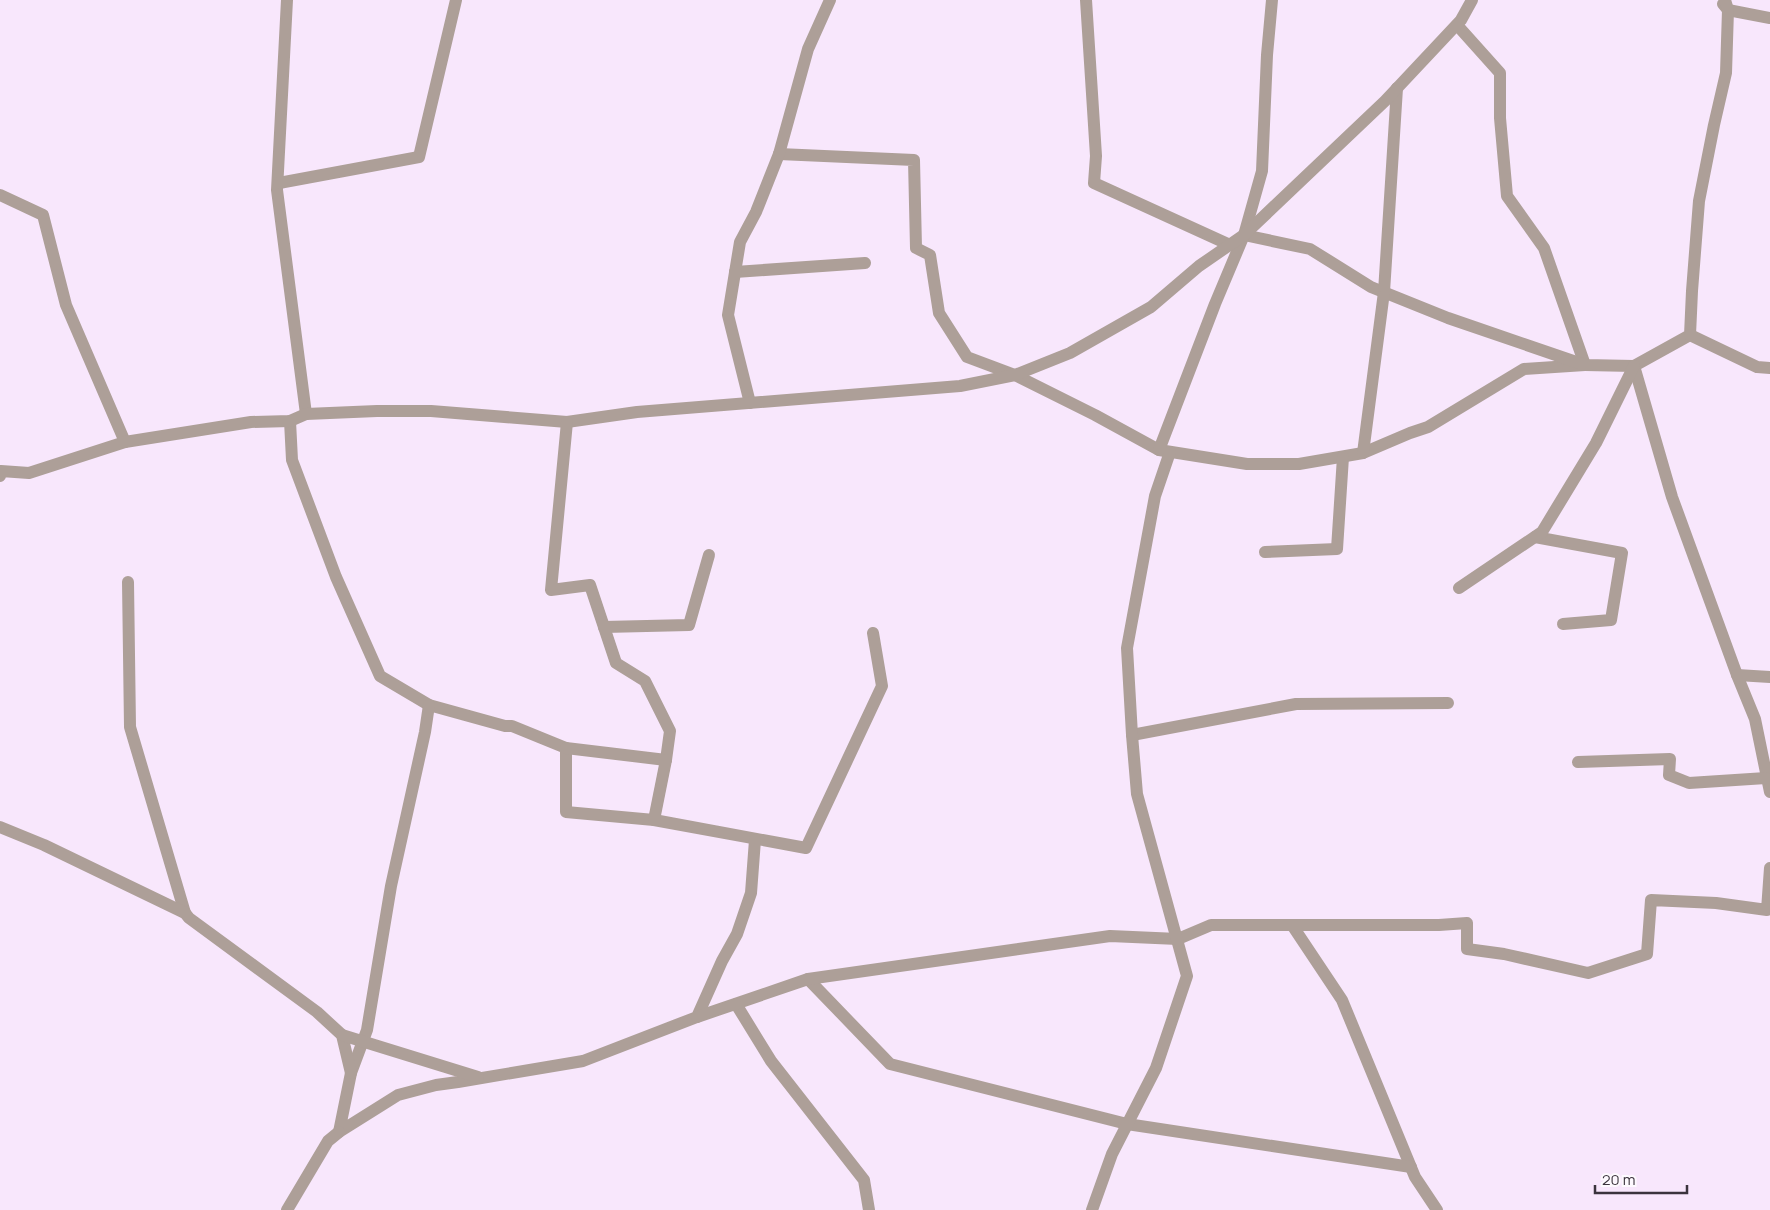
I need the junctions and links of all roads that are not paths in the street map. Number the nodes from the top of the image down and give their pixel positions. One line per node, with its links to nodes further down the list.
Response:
1 (286, 0): 12 (street)
2 (456, 0): 12 (street)
3 (830, 0): 11 (street)
4 (1086, 0): 15 (street)
5 (1272, 0): 14 (street)
6 (1472, 0): 9 (street)
7 (1724, 3): 8 (street); 19 (street)
8 (1770, 18)
9 (1457, 25): 10 (street); 20 (street)
10 (1397, 88): 14 (street); 18 (street)
11 (779, 154): 17 (street); 23 (street)
12 (278, 182): 25 (street)
13 (0, 195): 28 (street)
14 (1244, 235): 15 (street); 18 (street); 29 (street)
15 (1230, 245): 23 (street)
16 (865, 263): 17 (street)
17 (735, 272): 24 (street)
18 (1384, 292): 20 (street); 30 (street)
19 (1690, 335): 21 (street); 22 (street)
20 (1585, 365): 21 (street); 30 (street)
21 (1634, 366): 33 (street); 41 (street)
22 (1770, 368)
23 (1015, 375): 24 (street); 29 (street)
24 (750, 404): 27 (street)
25 (306, 414): 26 (street); 27 (street)
26 (290, 421): 28 (street); 44 (street)
27 (567, 422): 39 (street)
28 (126, 442): 32 (street)
29 (1165, 451): 31 (street); 45 (street)
30 (1362, 453): 31 (street)
31 (1343, 456): 34 (street)
32 (0, 476)
33 (1535, 537): 37 (street); 38 (street)
34 (1265, 552)
35 (709, 555): 39 (street)
36 (128, 582): 55 (street)
37 (1459, 588)
38 (1563, 624)
39 (604, 627): 47 (street)
40 (872, 633): 53 (street)
41 (1737, 675): 42 (street); 49 (street)
42 (1770, 677)
43 (1448, 703): 45 (street)
44 (429, 705): 46 (street); 62 (street)
45 (1132, 735): 57 (street)
46 (566, 748): 47 (street); 51 (street)
47 (666, 760): 51 (street)
48 (1578, 762): 49 (street)
49 (1766, 778): 50 (street)
50 (1770, 792)
51 (654, 820): 53 (street)
52 (0, 827): 55 (street)
53 (755, 840): 60 (street)
54 (1770, 868): 56 (street)
55 (185, 913): 61 (street)
56 (1292, 925): 57 (street); 67 (street)
57 (1178, 939): 58 (street); 65 (street)
58 (808, 979): 59 (street); 65 (street)
59 (736, 1004): 60 (street); 69 (street)
60 (697, 1017): 64 (street)
61 (342, 1035): 62 (street); 63 (street)
62 (363, 1041): 63 (street); 64 (street)
63 (351, 1073): 66 (street)
64 (482, 1078): 66 (street)
65 (1127, 1124): 67 (street); 70 (street)
66 (339, 1132): 68 (street)
67 (1411, 1167): 71 (street)
68 (287, 1210)
69 (869, 1210)
70 (1092, 1210)
71 (1437, 1210)

